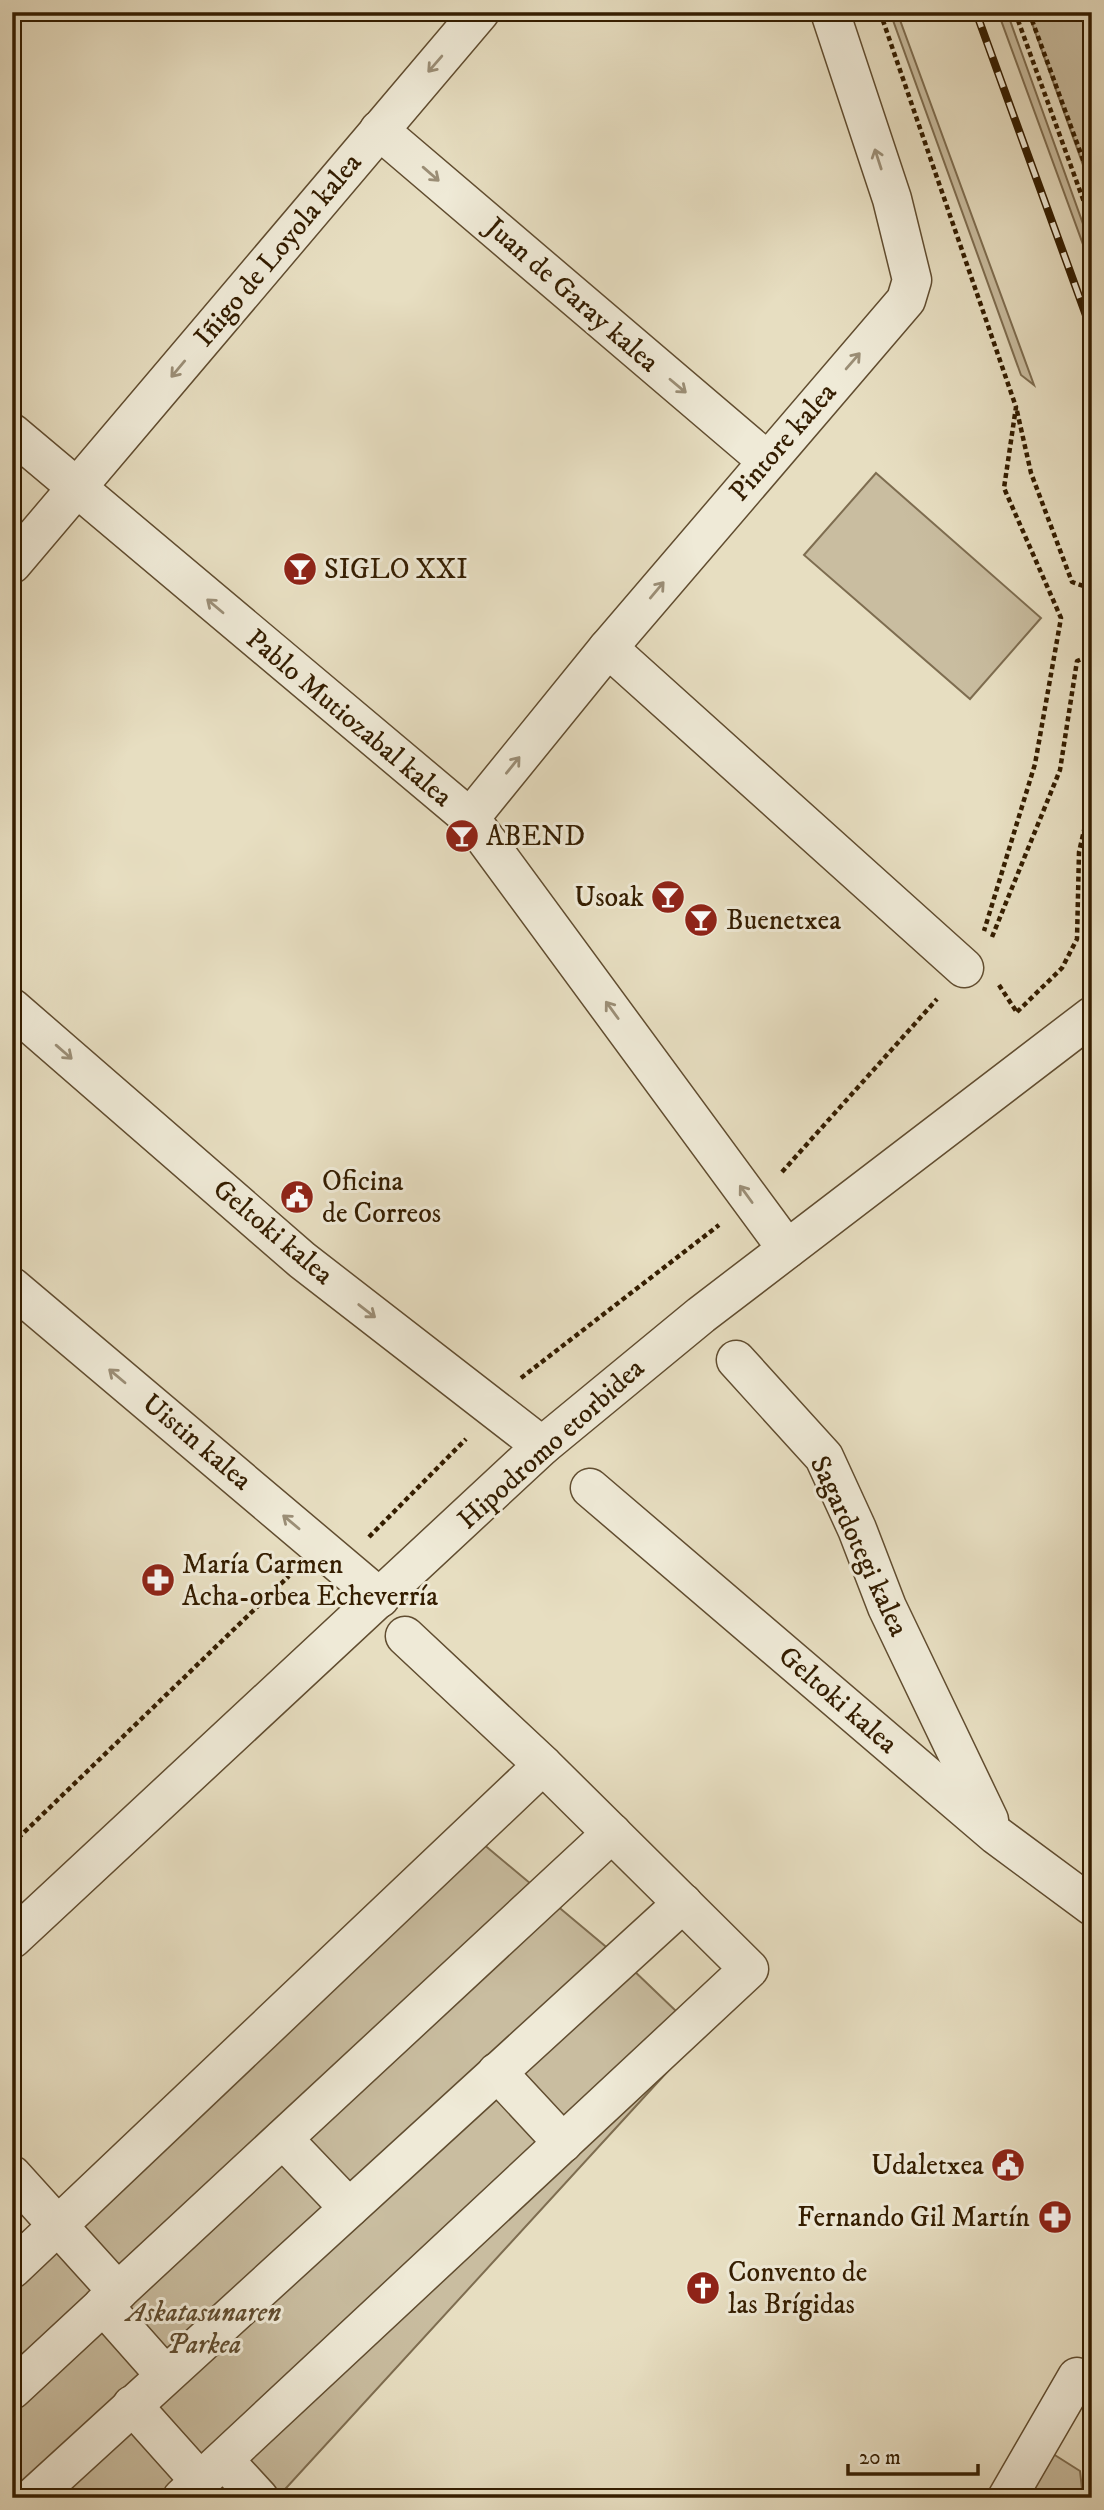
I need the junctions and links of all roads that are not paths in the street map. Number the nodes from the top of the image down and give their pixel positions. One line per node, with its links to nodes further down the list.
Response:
1 (480, 12): 3 (street, Iñigo de Loyola kalea, one-way to 3)
2 (830, 12): 5 (street, Pintore kalea, one-way to 2)
3 (379, 130): 5 (street, Juan de Garay kalea, one-way to 5); 6 (street, Iñigo de Loyola kalea, one-way to 6)
4 (12, 433): 6 (street)
5 (766, 460): 8 (street, Pintore kalea, one-way to 5)
6 (77, 488): 7 (street, Iñigo de Loyola kalea); 9 (street, Pablo Mutiozabal kalea, one-way to 6)
7 (12, 564)
8 (608, 648): 9 (street, Pintore kalea, one-way to 8); 10 (street)
9 (470, 818): 13 (street, Pablo Mutiozabal kalea, one-way to 9)
10 (971, 960)
11 (12, 1007): 16 (street, Geltoki kalea, one-way to 16)
12 (1092, 1016): 13 (street, Hipodromo etorbidea)
13 (787, 1249): 16 (street, Hipodromo etorbidea)
14 (12, 1287): 18 (street, Uistin kalea, one-way to 14)
15 (736, 1360): 22 (street, Sagardotegi kalea)
16 (542, 1446): 18 (street, Hipodromo etorbidea)
17 (590, 1488): 22 (street, Geltoki kalea)
18 (380, 1598): 25 (street, Hipodromo etorbidea)
19 (405, 1636): 20 (street)
20 (543, 1765): 21 (street); 31 (street)
21 (612, 1833): 23 (street); 27 (street)
22 (996, 1835): 24 (street, Geltoki kalea)
23 (683, 1903): 26 (street); 28 (street)
24 (1092, 1906)
25 (12, 1939)
26 (497, 2072): 28 (street); 30 (street)
27 (283, 2138): 30 (street); 33 (street)
28 (563, 2143): 38 (street)
29 (12, 2175): 31 (street)
30 (349, 2208): 34 (street)
31 (58, 2226): 32 (street); 33 (street)
32 (12, 2269)
33 (111, 2299): 34 (street); 36 (street)
34 (165, 2375): 37 (street)
35 (1077, 2378): 41 (street)
36 (12, 2390)
37 (132, 2406): 38 (street); 39 (street)
38 (202, 2480): 40 (street)
39 (32, 2498)
40 (259, 2498)
41 (1007, 2498)

